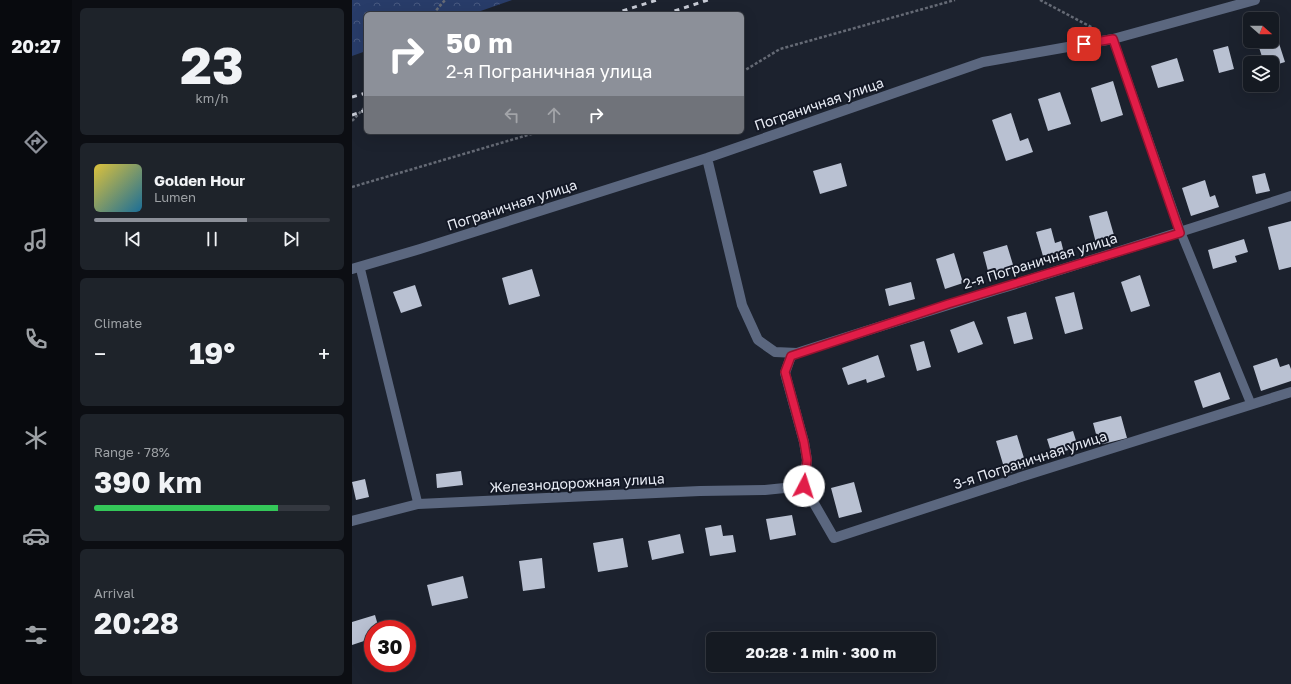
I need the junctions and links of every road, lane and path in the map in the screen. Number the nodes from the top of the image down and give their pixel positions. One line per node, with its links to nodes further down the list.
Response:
1 (445, 0): 5 (path)
2 (955, 0): 7 (path)
3 (1040, 0): 6 (path)
4 (1255, 0): 6 (street, Пограничная улица)
5 (435, 12)
6 (1113, 39): 11 (street, Пограничная улица); 14 (lane)
7 (744, 71)
8 (364, 108): 9 (path)
9 (352, 121)
10 (531, 134): 12 (path)
11 (707, 158): 15 (street, Пограничная улица); 16 (street, 2-я Пограничная улица)
12 (352, 187)
13 (1291, 196): 14 (street, 2-я Пограничная улица)
14 (1180, 233): 16 (street, 2-я Пограничная улица); 18 (lane)
15 (356, 268): 20 (lane)
16 (797, 353): 19 (street)
17 (1291, 392): 18 (street, 3-я Пограничная улица)
18 (1251, 404): 19 (street, 3-я Пограничная улица)
19 (804, 486): 20 (street, Железнодорожная улица)
20 (418, 504): 21 (street, Железнодорожная улица)
21 (352, 521)

